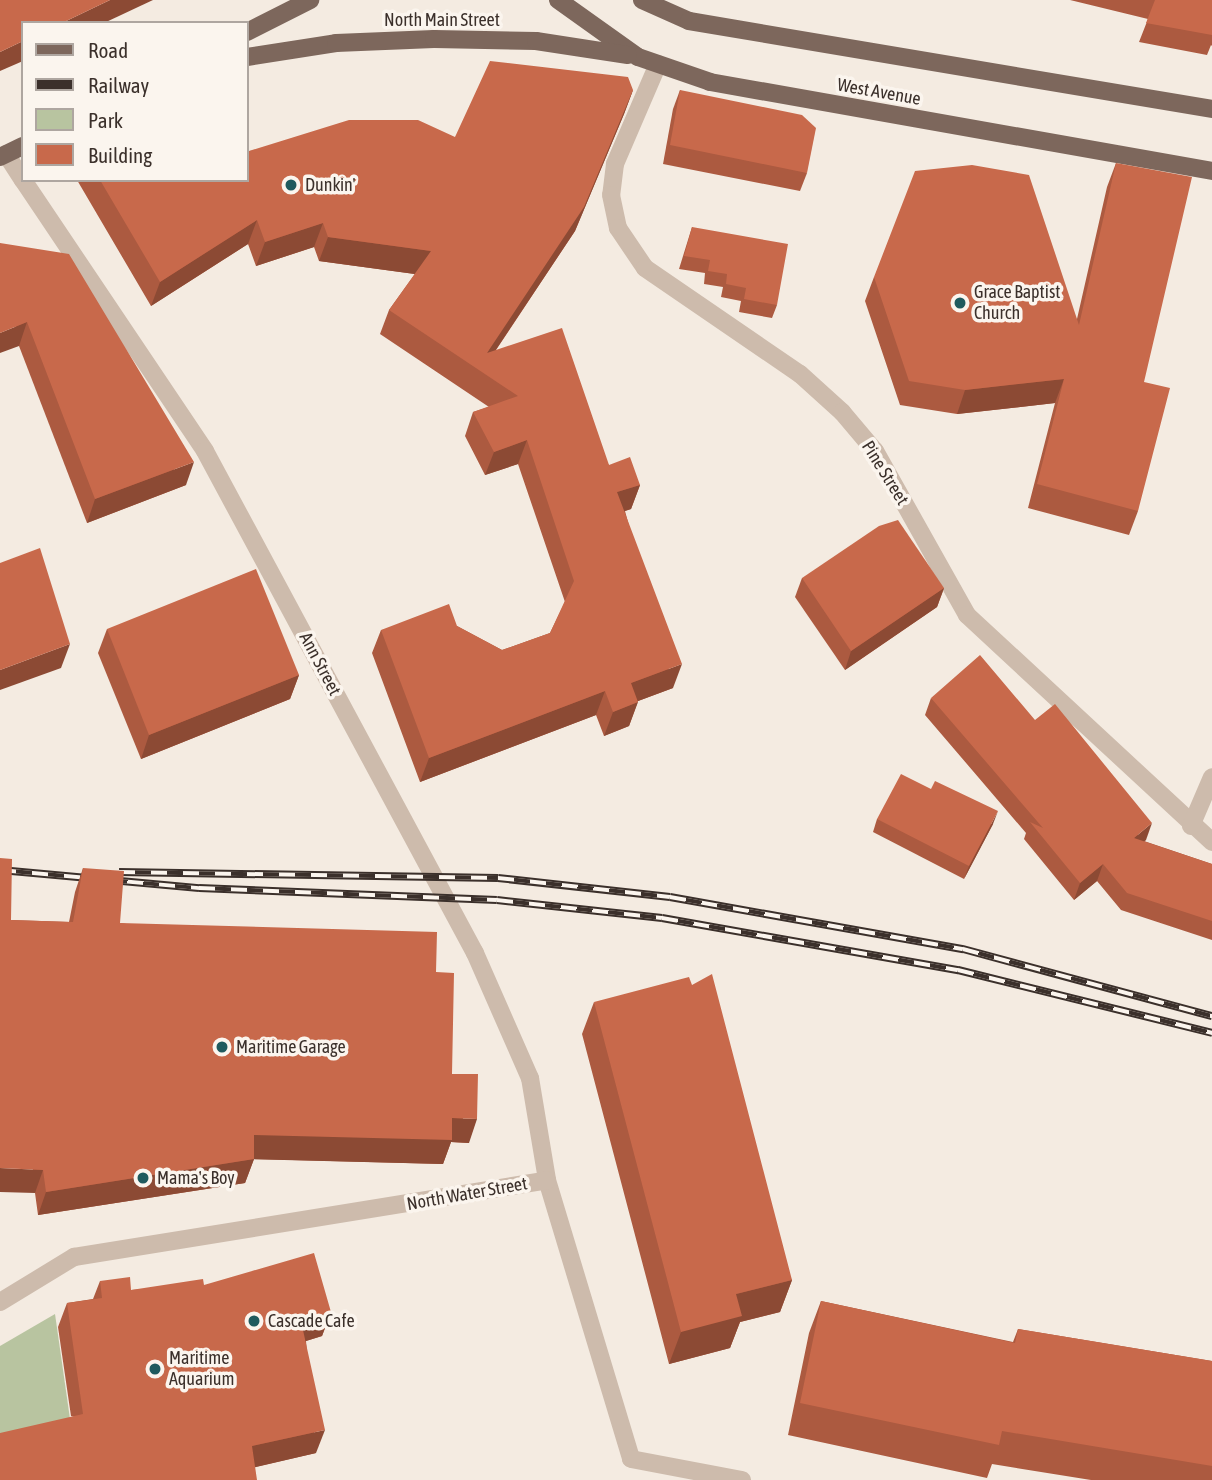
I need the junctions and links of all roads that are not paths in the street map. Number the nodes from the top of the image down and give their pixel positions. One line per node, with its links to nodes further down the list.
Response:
1 (310, 0): 4 (main road)
2 (558, 0): 6 (main road, West Avenue)
3 (642, 0): 8 (main road)
4 (248, 31)
5 (248, 57): 6 (main road, North Main Street)
6 (638, 57): 7 (main road, West Avenue)
7 (658, 64): 11 (main road, West Avenue); 15 (street, Pine Street)
8 (1212, 109)
9 (21, 147): 10 (main road)
10 (3, 155): 12 (street, Ann Street)
11 (1212, 171)
12 (21, 178)
13 (24, 182): 17 (street, Ann Street)
14 (1212, 777): 15 (street)
15 (1191, 826): 16 (street, Pine Street)
16 (1212, 842)
17 (547, 1180): 18 (street, North Water Street); 19 (street, North Water Street)
18 (0, 1302)
19 (742, 1480)

